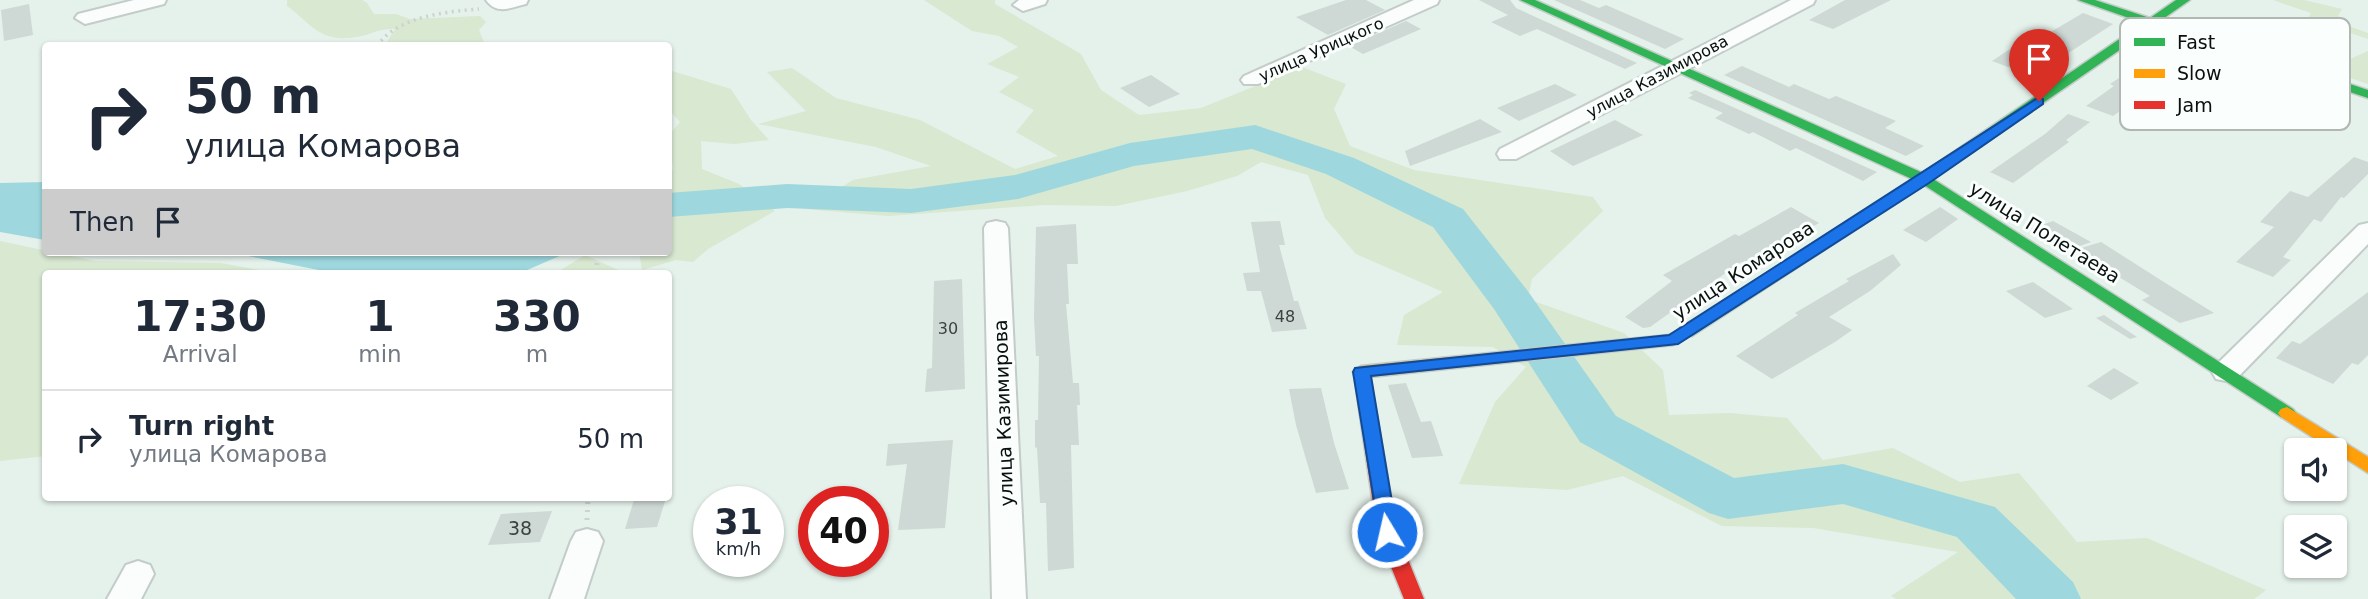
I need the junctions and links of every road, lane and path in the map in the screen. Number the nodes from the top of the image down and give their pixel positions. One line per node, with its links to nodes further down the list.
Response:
1 (157, 0): 9 (street)
2 (519, 0): 8 (street)
3 (1430, 0): 15 (street, улица Урицкого)
4 (1526, 0): 14 (street, улица Полетаева)
5 (1806, 0): 14 (street, улица Казимирова)
6 (2084, 0): 10 (street)
7 (2184, 0): 11 (street, улица Комарова)
8 (497, 2): 12 (path)
9 (85, 18)
10 (2139, 18)
11 (2161, 18)
12 (380, 42)
13 (2120, 46): 19 (street, улица Комарова)
14 (1673, 68): 18 (street, улица Казимирова); 19 (street, улица Полетаева)
15 (1251, 80)
16 (2350, 88): 17 (street)
17 (2368, 94)
18 (1508, 154)
19 (1924, 180): 24 (street, улица Полетаева); 29 (street, улица Комарова)
20 (996, 228): 28 (street, улица Казимирова)
21 (2368, 230): 24 (street)
22 (597, 263): 23 (path)
23 (596, 270)
24 (2226, 372): 25 (street, улица Полетаева)
25 (2368, 466)
26 (587, 541): 27 (street)
27 (567, 599)
28 (1009, 599)
29 (1414, 599)

